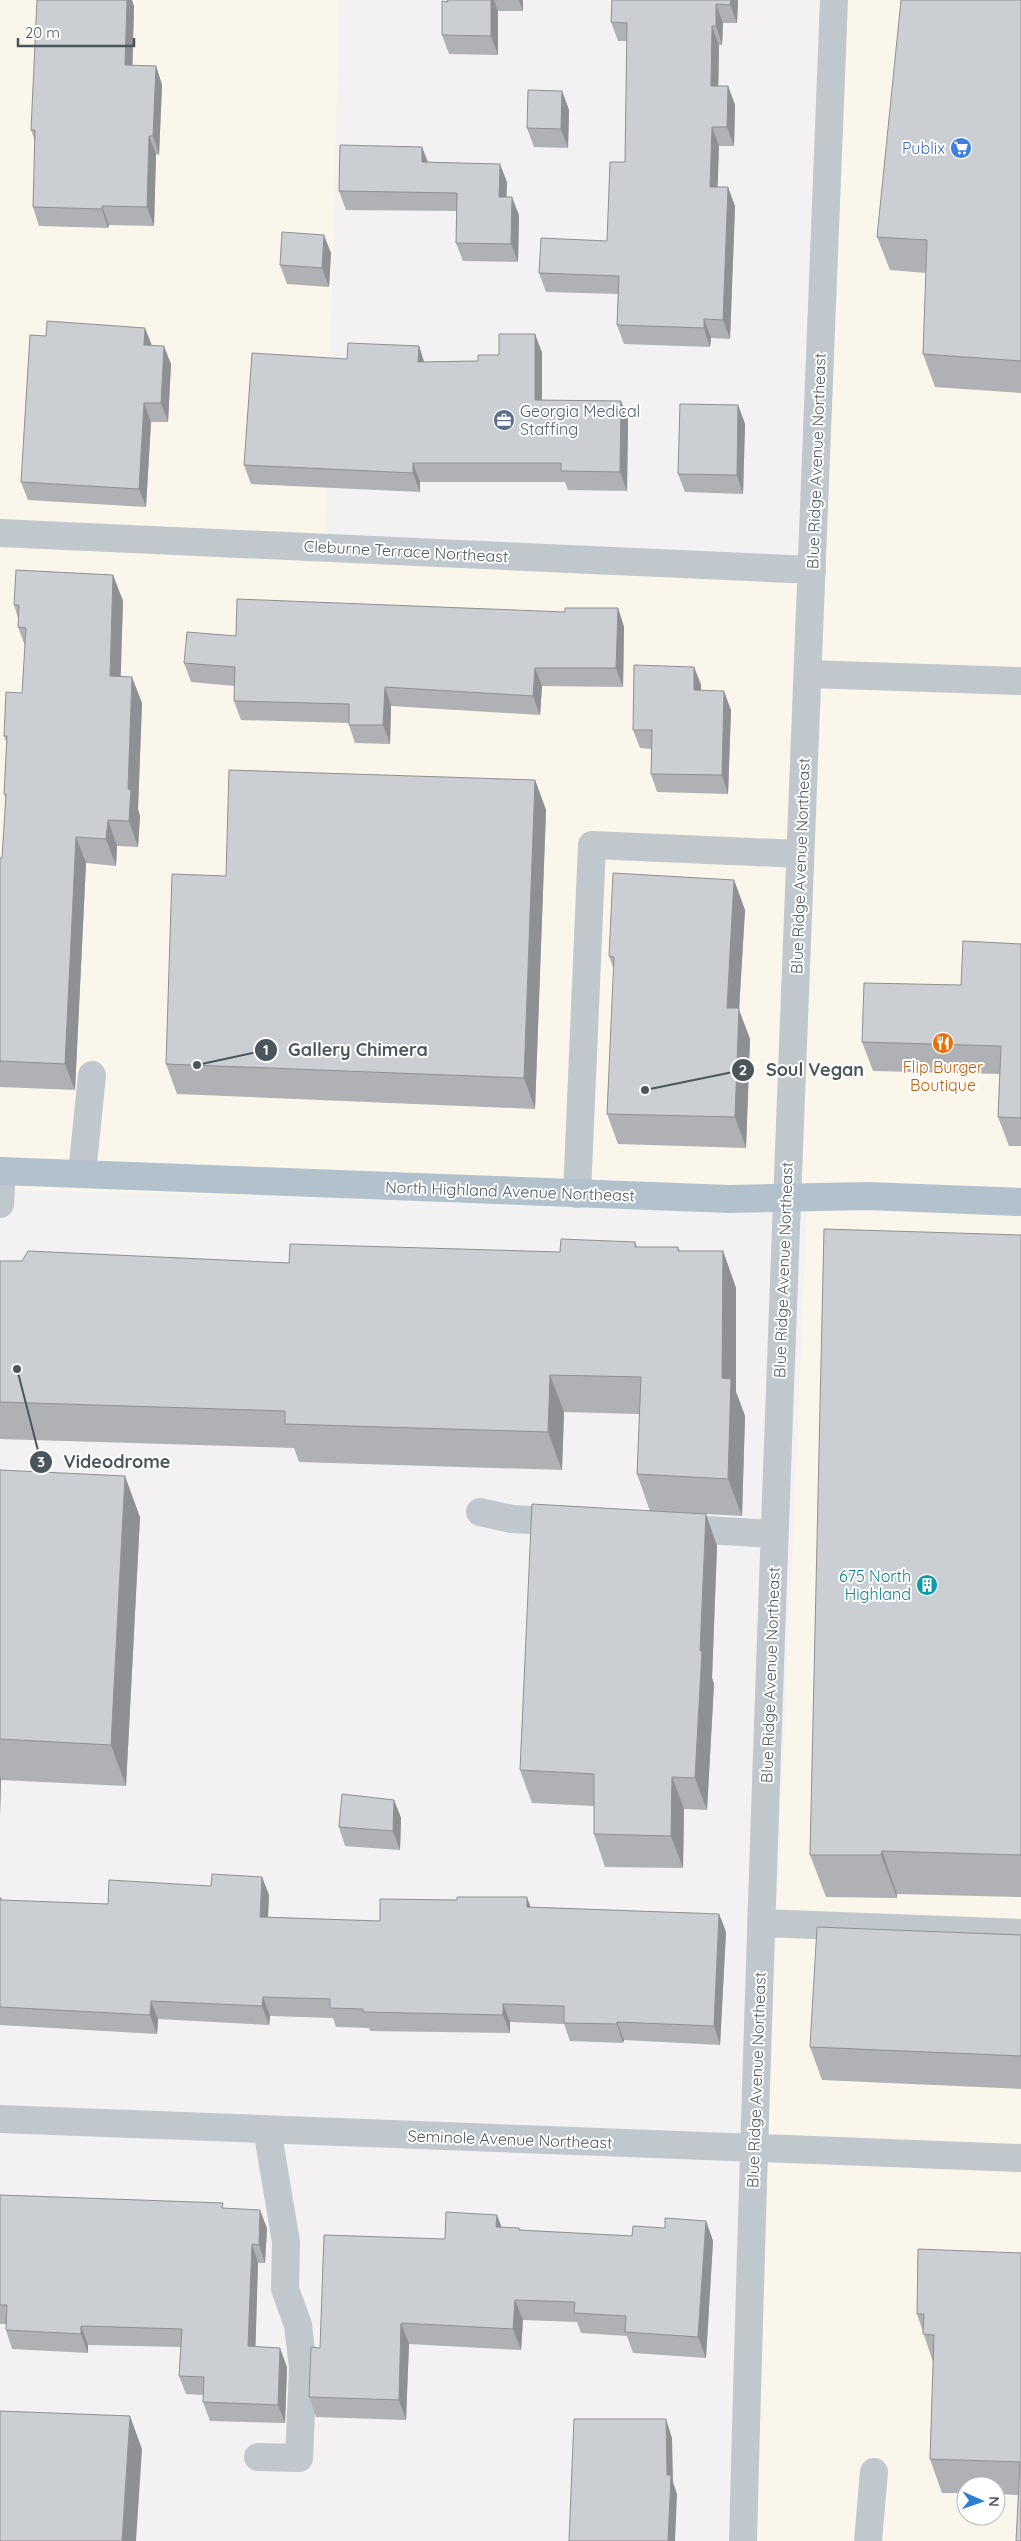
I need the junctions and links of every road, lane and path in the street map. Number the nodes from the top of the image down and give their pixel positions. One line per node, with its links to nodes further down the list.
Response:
1 (834, 0): 3 (street, Blue Ridge Avenue Northeast)
2 (0, 533): 3 (street, Cleburne Terrace Northeast)
3 (812, 570): 4 (street, Blue Ridge Avenue Northeast)
4 (808, 674): 5 (street); 6 (street, Blue Ridge Avenue Northeast)
5 (1021, 681)
6 (800, 854): 10 (street); 11 (street, Blue Ridge Avenue Northeast)
7 (92, 1075): 9 (street)
8 (1, 1171): 9 (main road, North Highland Avenue Northeast); 13 (street)
9 (82, 1174): 10 (main road, North Highland Avenue Northeast)
10 (578, 1194): 11 (main road, North Highland Avenue Northeast)
11 (785, 1198): 12 (main road, North Highland Avenue Northeast); 17 (street, Blue Ridge Avenue Northeast)
12 (1021, 1202)
13 (0, 1204)
14 (480, 1512): 15 (street)
15 (597, 1524)
16 (644, 1526): 17 (street)
17 (774, 1534): 18 (street, Blue Ridge Avenue Northeast)
18 (761, 1923): 19 (street); 22 (street, Blue Ridge Avenue Northeast)
19 (1021, 1933)
20 (0, 2119): 21 (street, Seminole Avenue Northeast)
21 (267, 2130): 22 (street, Seminole Avenue Northeast); 24 (street)
22 (754, 2148): 23 (street, Seminole Avenue Northeast); 26 (street, Blue Ridge Avenue Northeast)
23 (1021, 2158)
24 (258, 2457)
25 (874, 2472): 27 (street)
26 (743, 2541)
27 (868, 2541)

